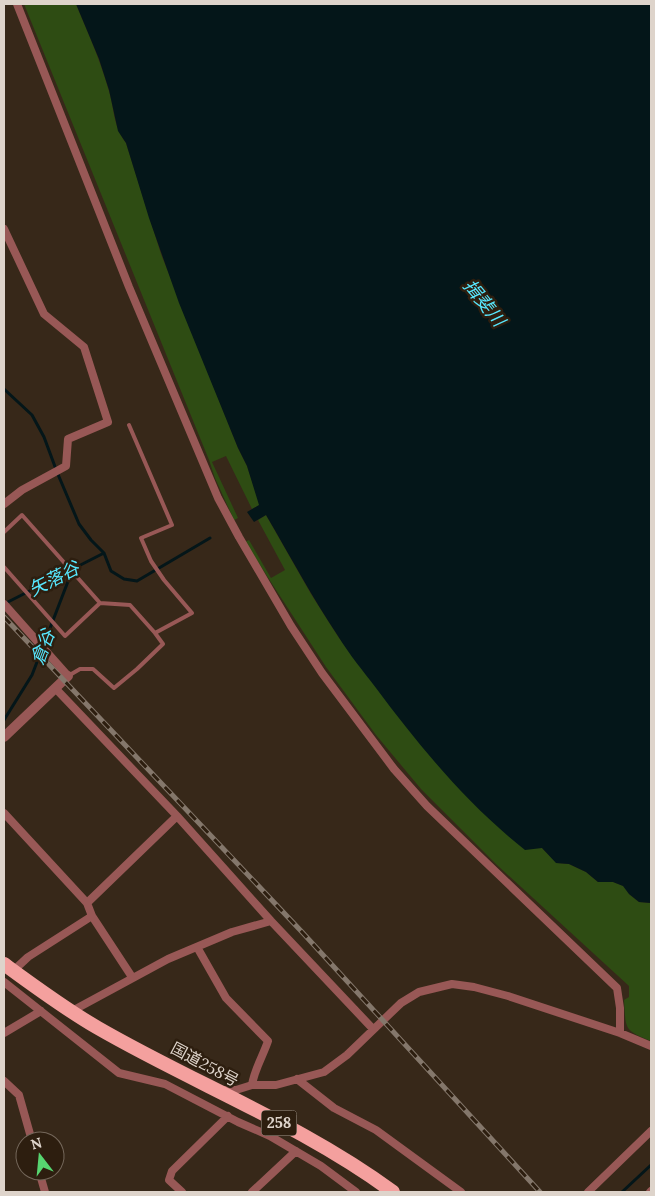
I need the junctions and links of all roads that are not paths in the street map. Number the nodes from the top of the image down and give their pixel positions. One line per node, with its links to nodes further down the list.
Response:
1 (16, 4): 26 (street)
2 (4, 229): 4 (street)
3 (129, 425): 9 (lane)
4 (4, 504)
5 (4, 532): 7 (lane)
6 (4, 567): 7 (lane)
7 (100, 603): 9 (lane)
8 (6, 606): 10 (street)
9 (155, 633): 10 (lane)
10 (68, 676): 11 (street)
11 (56, 689): 12 (street); 14 (street)
12 (4, 737)
13 (4, 813): 15 (street)
14 (177, 816): 15 (street); 17 (street)
15 (87, 903): 16 (street)
16 (92, 916): 19 (street); 20 (street)
17 (271, 921): 18 (street); 24 (street)
18 (197, 947): 20 (street); 30 (street)
19 (9, 967): 23 (highway, 国道258号 / 258)
20 (132, 977): 23 (street)
21 (4, 982): 22 (street)
22 (41, 1011): 25 (street); 32 (street)
23 (72, 1011): 31 (highway, 国道258号 / 258)
24 (373, 1029): 26 (street); 28 (street)
25 (4, 1033)
26 (620, 1033): 27 (street)
27 (651, 1046)
28 (297, 1079): 30 (street); 40 (street)
29 (4, 1081): 33 (street)
30 (252, 1085): 31 (street)
31 (216, 1090): 39 (highway, 国道258号 / 258)
32 (228, 1116): 35 (street); 36 (street)
33 (29, 1131)
34 (651, 1131): 41 (street)
35 (296, 1151): 37 (street); 38 (street)
36 (182, 1192)
37 (252, 1192)
38 (356, 1192)
39 (393, 1192)
40 (461, 1192)
41 (588, 1192)

